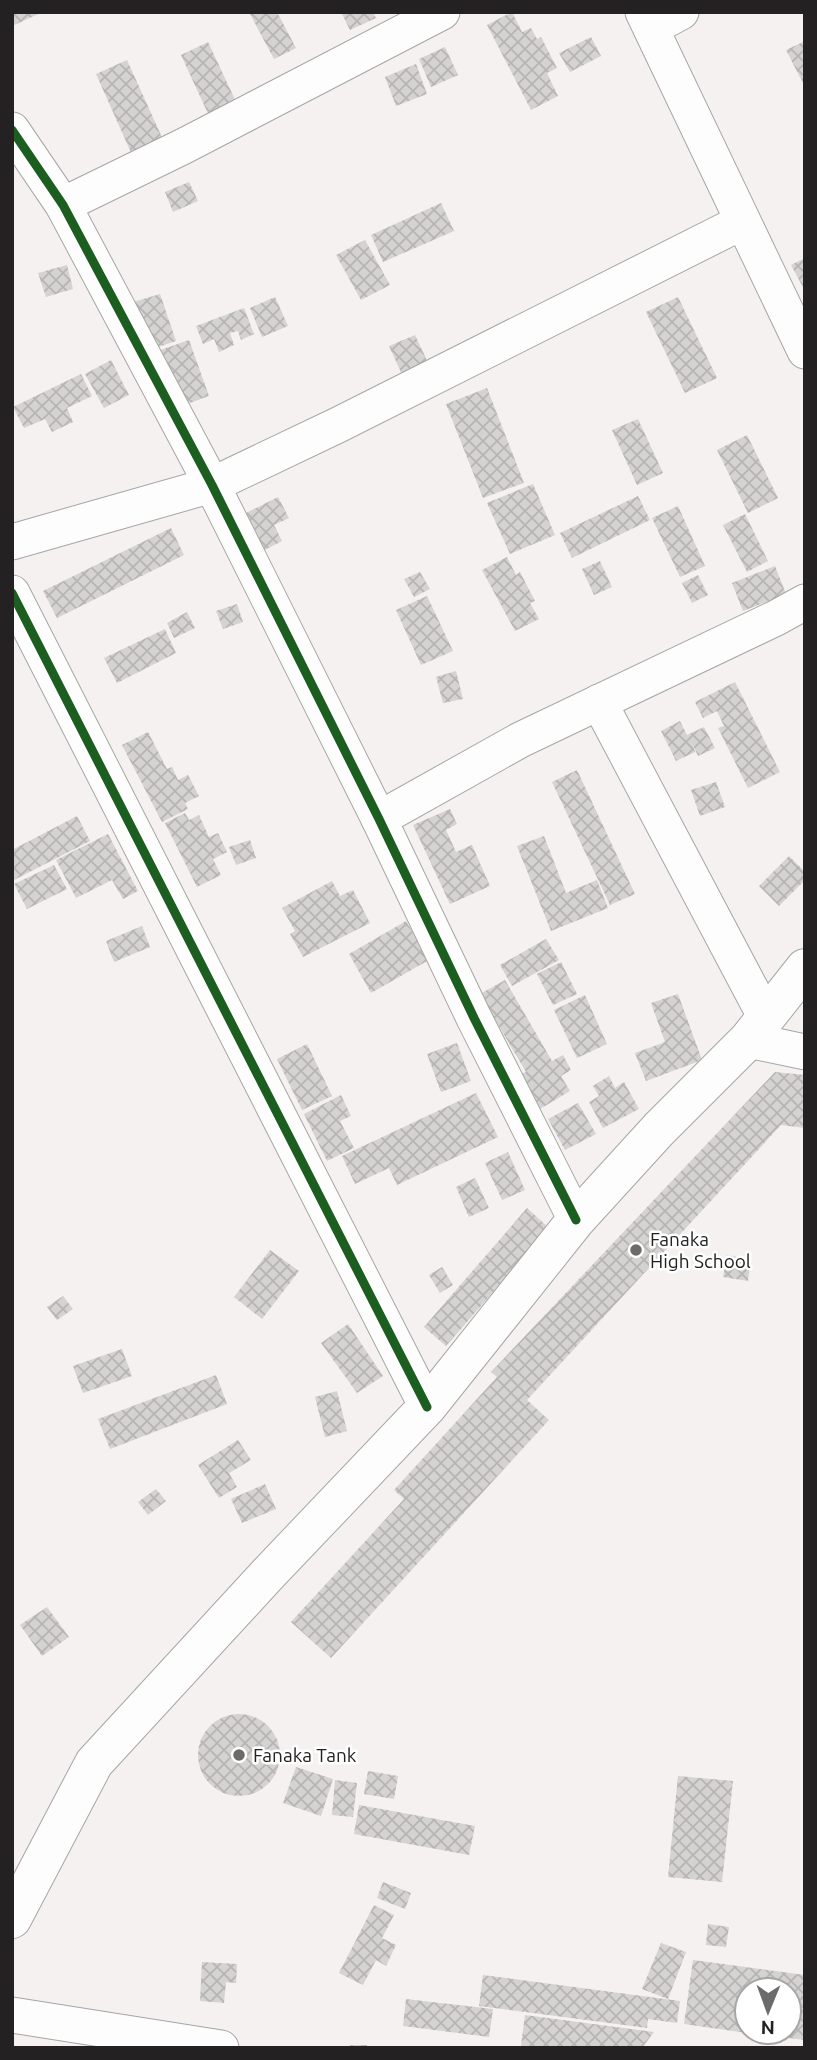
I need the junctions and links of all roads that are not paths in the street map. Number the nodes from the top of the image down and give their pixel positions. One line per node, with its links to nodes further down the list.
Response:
1 (442, 12): 5 (street)
2 (681, 12): 3 (street)
3 (647, 20): 6 (street)
4 (12, 130): 5 (street)
5 (62, 205): 8 (street)
6 (742, 222): 7 (street); 8 (street)
7 (805, 351)
8 (212, 485): 9 (street); 13 (street)
9 (12, 542)
10 (12, 593): 18 (street)
11 (805, 602): 12 (street)
12 (599, 702): 13 (street); 15 (street)
13 (379, 819): 17 (street)
14 (805, 968): 15 (main road)
15 (757, 1029): 16 (street); 17 (main road)
16 (805, 1052)
17 (576, 1220): 18 (main road)
18 (427, 1407): 19 (main road)
19 (12, 1919)
20 (12, 2015): 21 (street)
21 (220, 2048)

